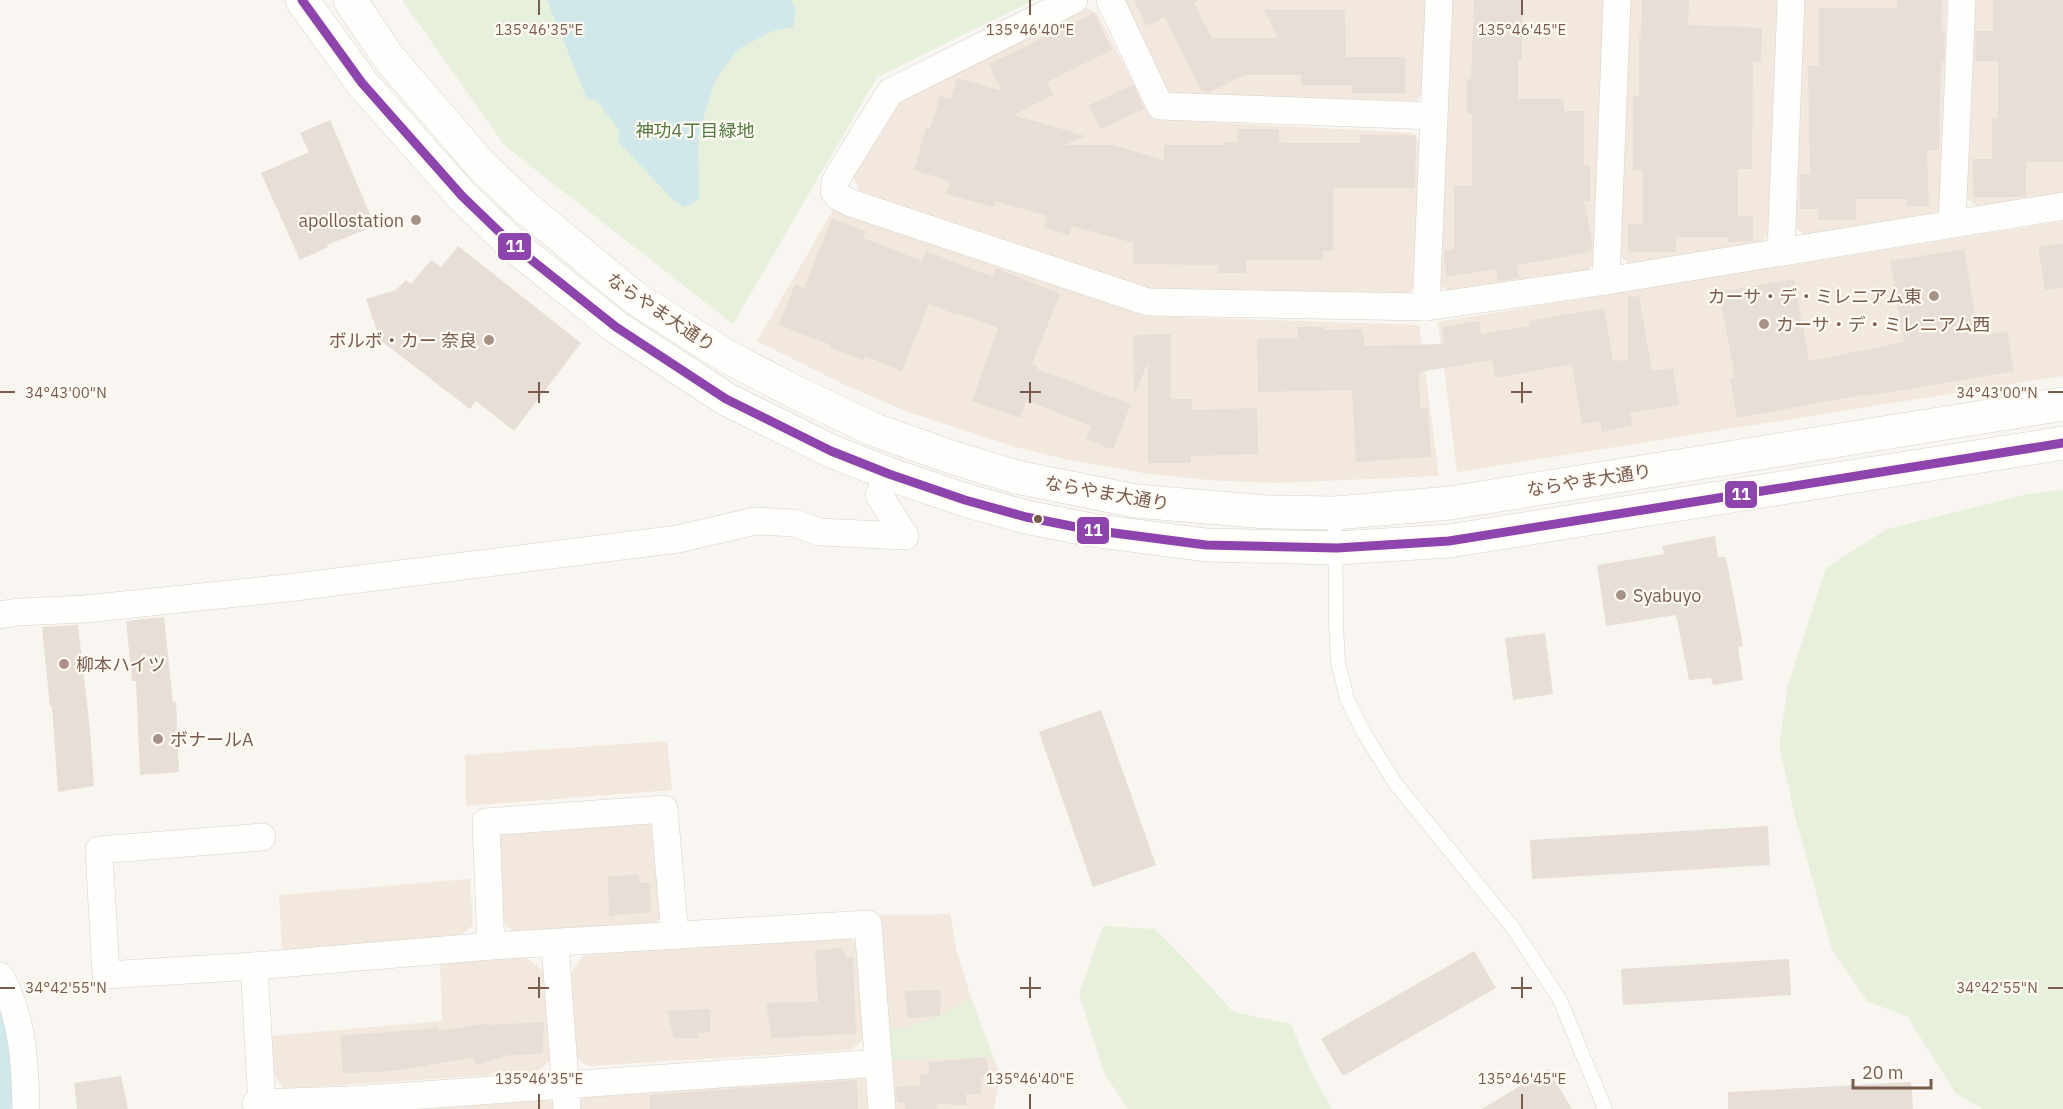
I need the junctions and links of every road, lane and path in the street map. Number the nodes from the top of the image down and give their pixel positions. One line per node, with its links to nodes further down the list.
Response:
1 (302, 0): 17 (street, ならやま大通り)
2 (350, 0): 18 (street, ならやま大通り)
3 (1074, 0): 14 (street)
4 (1110, 0): 9 (street)
5 (1439, 0): 9 (street)
6 (1617, 0): 13 (street)
7 (1791, 0): 12 (street)
8 (1962, 0): 11 (street)
9 (1434, 116): 14 (street)
10 (2063, 206): 11 (street)
11 (1952, 224): 12 (street)
12 (1781, 252): 13 (street)
13 (1606, 281): 14 (street)
14 (1426, 307)
15 (2063, 404): 18 (street, ならやま大通り)
16 (2063, 443): 19 (street, ならやま大通り)
17 (890, 474): 19 (street, ならやま大通り); 20 (street)
18 (1335, 513): 19 (lane)
19 (1337, 548): 32 (lane)
20 (0, 615)
21 (262, 837): 25 (street)
22 (675, 936): 23 (street); 24 (street); 27 (street)
23 (555, 943): 24 (street); 28 (street)
24 (491, 946): 25 (street)
25 (254, 966): 29 (street)
26 (0, 976): 30 (street)
27 (879, 1064): 28 (street); 31 (street)
28 (566, 1098): 29 (street)
29 (351, 1104)
30 (26, 1109)
31 (882, 1109)
32 (1605, 1109)

